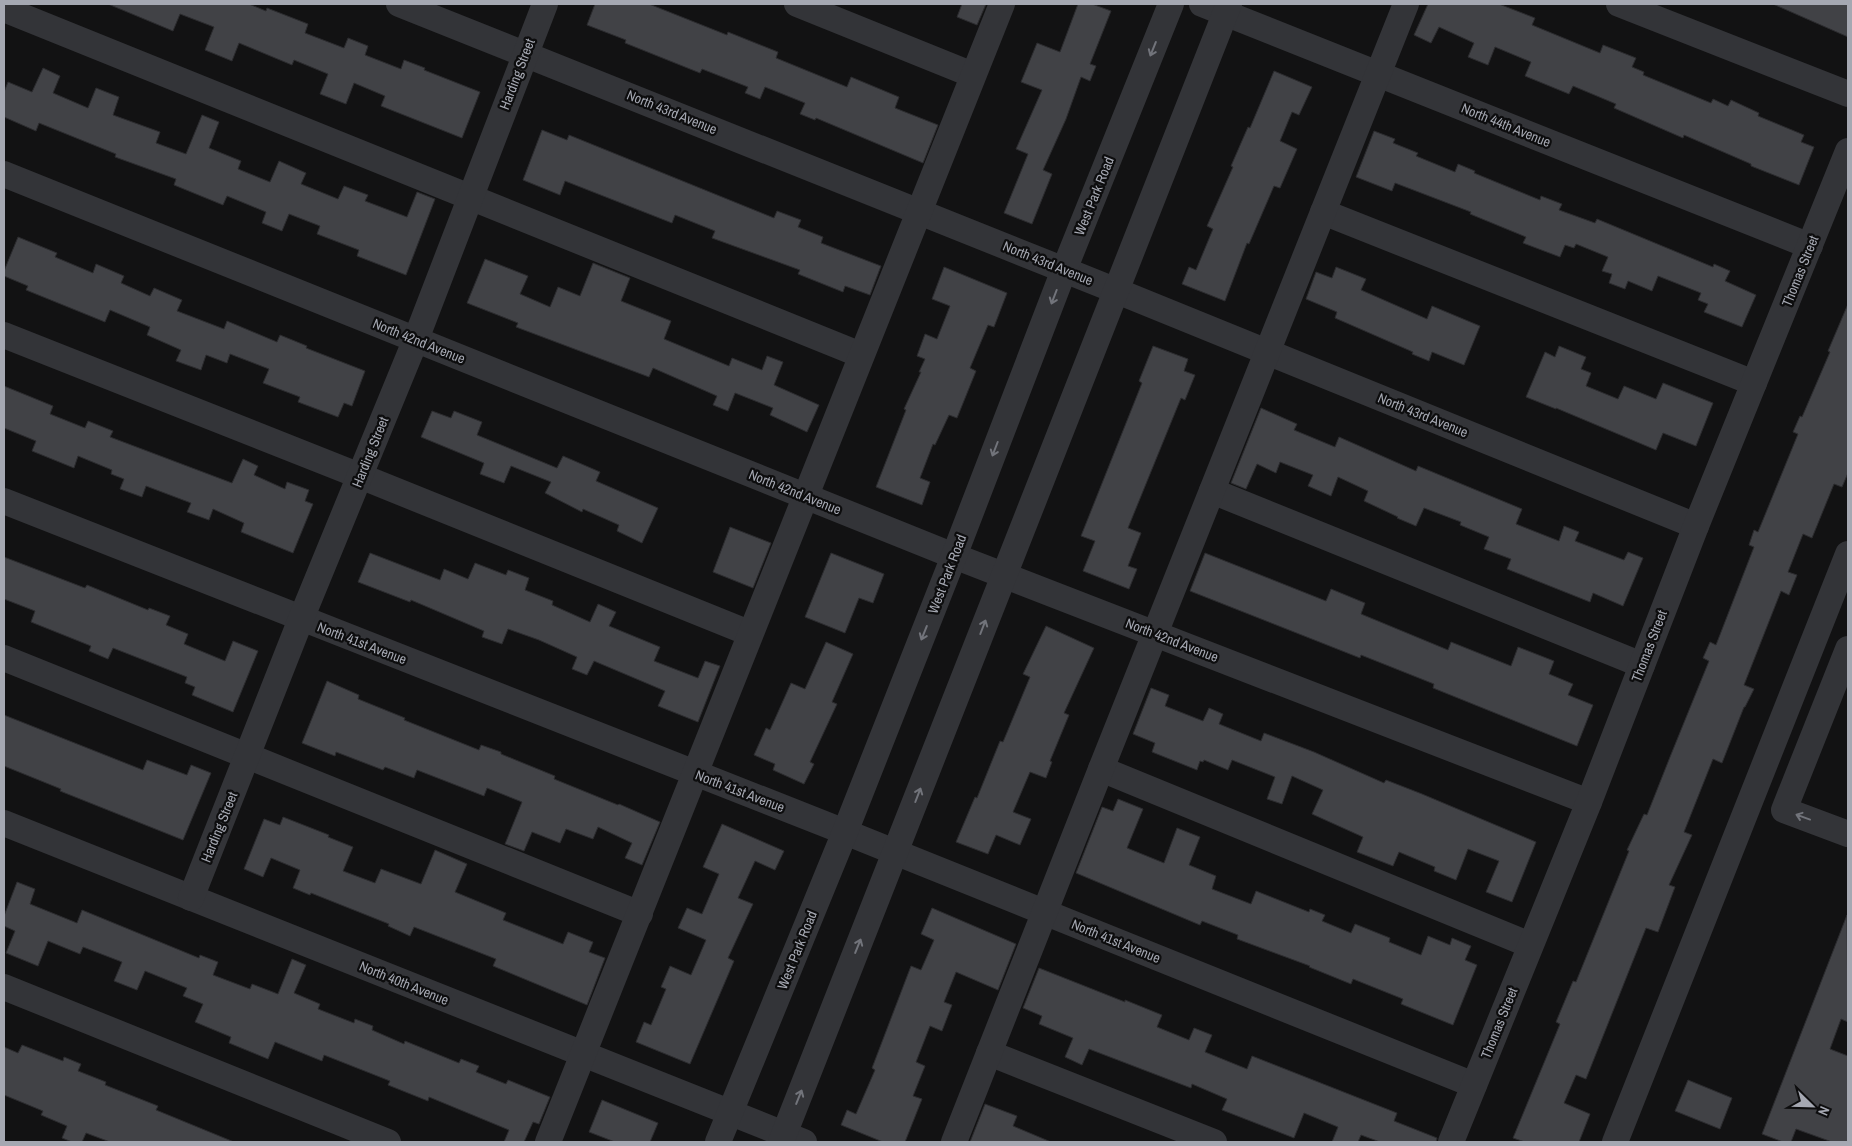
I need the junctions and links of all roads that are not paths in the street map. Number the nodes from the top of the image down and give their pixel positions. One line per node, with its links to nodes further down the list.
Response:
1 (399, 4): 10 (street, North 43rd Avenue)
2 (545, 4): 10 (street, Harding Street)
3 (797, 4): 12 (street)
4 (1002, 4): 12 (street)
5 (1171, 4): 20 (street, West Park Road, one-way to 20)
6 (1406, 4): 11 (street)
7 (1619, 4): 13 (street)
8 (1219, 7): 11 (street, North 44th Avenue); 21 (street)
9 (4, 9): 16 (street)
10 (524, 53): 16 (street, Harding Street); 17 (street, North 43rd Avenue)
11 (1378, 74): 18 (street); 19 (street, North 44th Avenue)
12 (973, 75): 17 (street)
13 (1848, 94)
14 (1848, 151): 19 (street, Thomas Street)
15 (4, 174): 23 (street, North 42nd Avenue)
16 (470, 196): 23 (street, Harding Street); 25 (street)
17 (919, 211): 20 (street, North 43rd Avenue); 25 (street)
18 (1323, 212): 24 (street); 26 (street)
19 (1810, 246): 26 (street, Thomas Street)
20 (1064, 270): 21 (street, North 43rd Avenue); 33 (street, West Park Road, one-way to 33)
21 (1118, 291): 24 (street, North 43rd Avenue); 34 (street)
22 (4, 335): 27 (street)
23 (416, 340): 27 (street, Harding Street); 29 (street, North 42nd Avenue)
24 (1268, 352): 28 (street); 31 (street, North 43rd Avenue)
25 (861, 355): 29 (street)
26 (1754, 383): 31 (street, Thomas Street)
27 (360, 476): 35 (street, Harding Street); 36 (street)
28 (1212, 491): 37 (street); 40 (street)
29 (805, 496): 33 (street, North 42nd Avenue); 36 (street)
30 (4, 501): 35 (street, North 41st Avenue)
31 (1696, 526): 40 (street, Thomas Street)
32 (1848, 554): 65 (street)
33 (954, 556): 34 (street, North 42nd Avenue); 46 (street, West Park Road, one-way to 46)
34 (1004, 575): 37 (street, North 42nd Avenue); 48 (street, one-way to 34)
35 (301, 619): 41 (street, Harding Street); 43 (street, North 41st Avenue)
36 (749, 633): 43 (street)
37 (1155, 634): 42 (street); 44 (street, North 42nd Avenue)
38 (1848, 649): 47 (street, one-way to 38)
39 (4, 658): 41 (street)
40 (1642, 665): 44 (street, Thomas Street)
41 (247, 756): 49 (street, Harding Street); 51 (street)
42 (1101, 770): 50 (street); 52 (street)
43 (695, 773): 46 (street, North 41st Avenue); 51 (street)
44 (1589, 802): 52 (street, Thomas Street)
45 (4, 823): 49 (street, North 40th Avenue)
46 (845, 832): 48 (street, North 41st Avenue); 57 (street, West Park Road)
47 (1848, 834)
48 (895, 852): 50 (street, North 41st Avenue); 58 (street, one-way to 48)
49 (191, 898): 55 (street, North 40th Avenue)
50 (1044, 912): 54 (street); 56 (street, North 41st Avenue)
51 (640, 914): 55 (street)
52 (1530, 945): 56 (street, Thomas Street)
53 (4, 987): 59 (street)
54 (989, 1053): 62 (street); 63 (street)
55 (583, 1054): 57 (street, North 40th Avenue); 60 (street)
56 (1474, 1084): 64 (street, Thomas Street)
57 (730, 1113): 58 (street, North 40th Avenue); 61 (street, West Park Road)
58 (789, 1140)
59 (388, 1142)
60 (548, 1142)
61 (718, 1142)
62 (954, 1142)
63 (1214, 1142)
64 (1451, 1142)
65 (1615, 1142)

